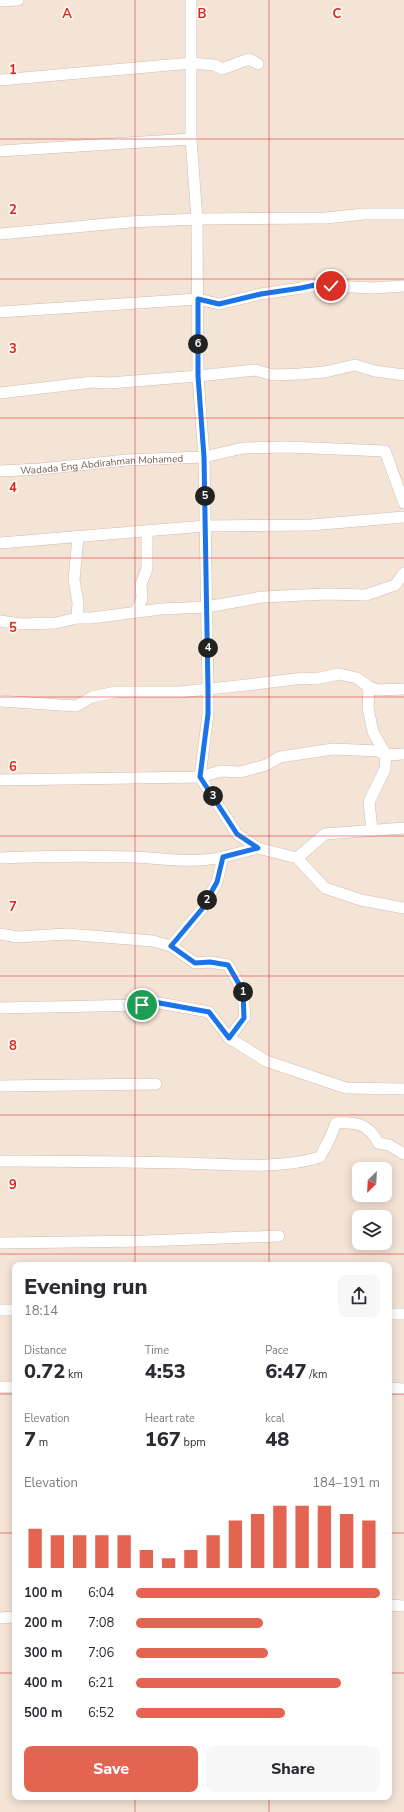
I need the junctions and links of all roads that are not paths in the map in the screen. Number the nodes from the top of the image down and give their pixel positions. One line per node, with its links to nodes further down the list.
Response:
1 (18, 0): 3 (street)
2 (191, 0): 4 (street)
3 (0, 1)
4 (192, 63): 5 (street); 6 (street); 7 (street)
5 (258, 64)
6 (0, 80)
7 (191, 139): 8 (street); 10 (street)
8 (0, 151)
9 (404, 214): 10 (street)
10 (197, 219): 11 (street); 13 (street)
11 (0, 234)
12 (404, 286): 13 (street)
13 (198, 299): 14 (street); 16 (street)
14 (0, 312)
15 (404, 375): 16 (street)
16 (198, 376): 17 (street); 18 (street)
17 (0, 394)
18 (204, 457): 19 (street, Wadada Eng Abdirahman Mohamed); 20 (street, Wadada Eng Abdirahman Mohamed); 22 (street)
19 (0, 471)
20 (404, 503)
21 (404, 517): 22 (street)
22 (205, 526): 23 (street); 27 (street)
23 (147, 531): 24 (street); 28 (street)
24 (78, 537): 25 (street); 29 (street)
25 (0, 543)
26 (404, 573): 27 (street)
27 (207, 607): 28 (street); 33 (street)
28 (136, 611): 29 (street)
29 (77, 618): 30 (street)
30 (0, 621)
31 (369, 688): 32 (street); 33 (street); 36 (street)
32 (404, 689)
33 (208, 690): 34 (street); 37 (street)
34 (0, 701)
35 (404, 754): 36 (street)
36 (386, 755): 37 (street); 40 (street)
37 (200, 777): 38 (street); 41 (street)
38 (0, 780)
39 (404, 828): 40 (street)
40 (372, 830): 44 (street)
41 (258, 848): 42 (street); 44 (street)
42 (223, 857): 43 (street); 47 (street)
43 (0, 858)
44 (297, 858): 45 (street)
45 (404, 908)
46 (0, 934): 47 (street)
47 (171, 946): 49 (street)
48 (0, 1008): 49 (street)
49 (229, 1038): 52 (street)
50 (156, 1084): 51 (street)
51 (0, 1086)
52 (404, 1089)
53 (404, 1154): 54 (street)
54 (0, 1161)
55 (279, 1236): 56 (street)
56 (0, 1243)
57 (0, 1310): 58 (street)
58 (12, 1310)
59 (392, 1314): 60 (street)
60 (404, 1314)
61 (0, 1387): 62 (street)
62 (12, 1387)
63 (392, 1388): 64 (street)
64 (404, 1389)
65 (392, 1605): 66 (street)
66 (404, 1606)
67 (12, 1617): 68 (street)
68 (0, 1618)

